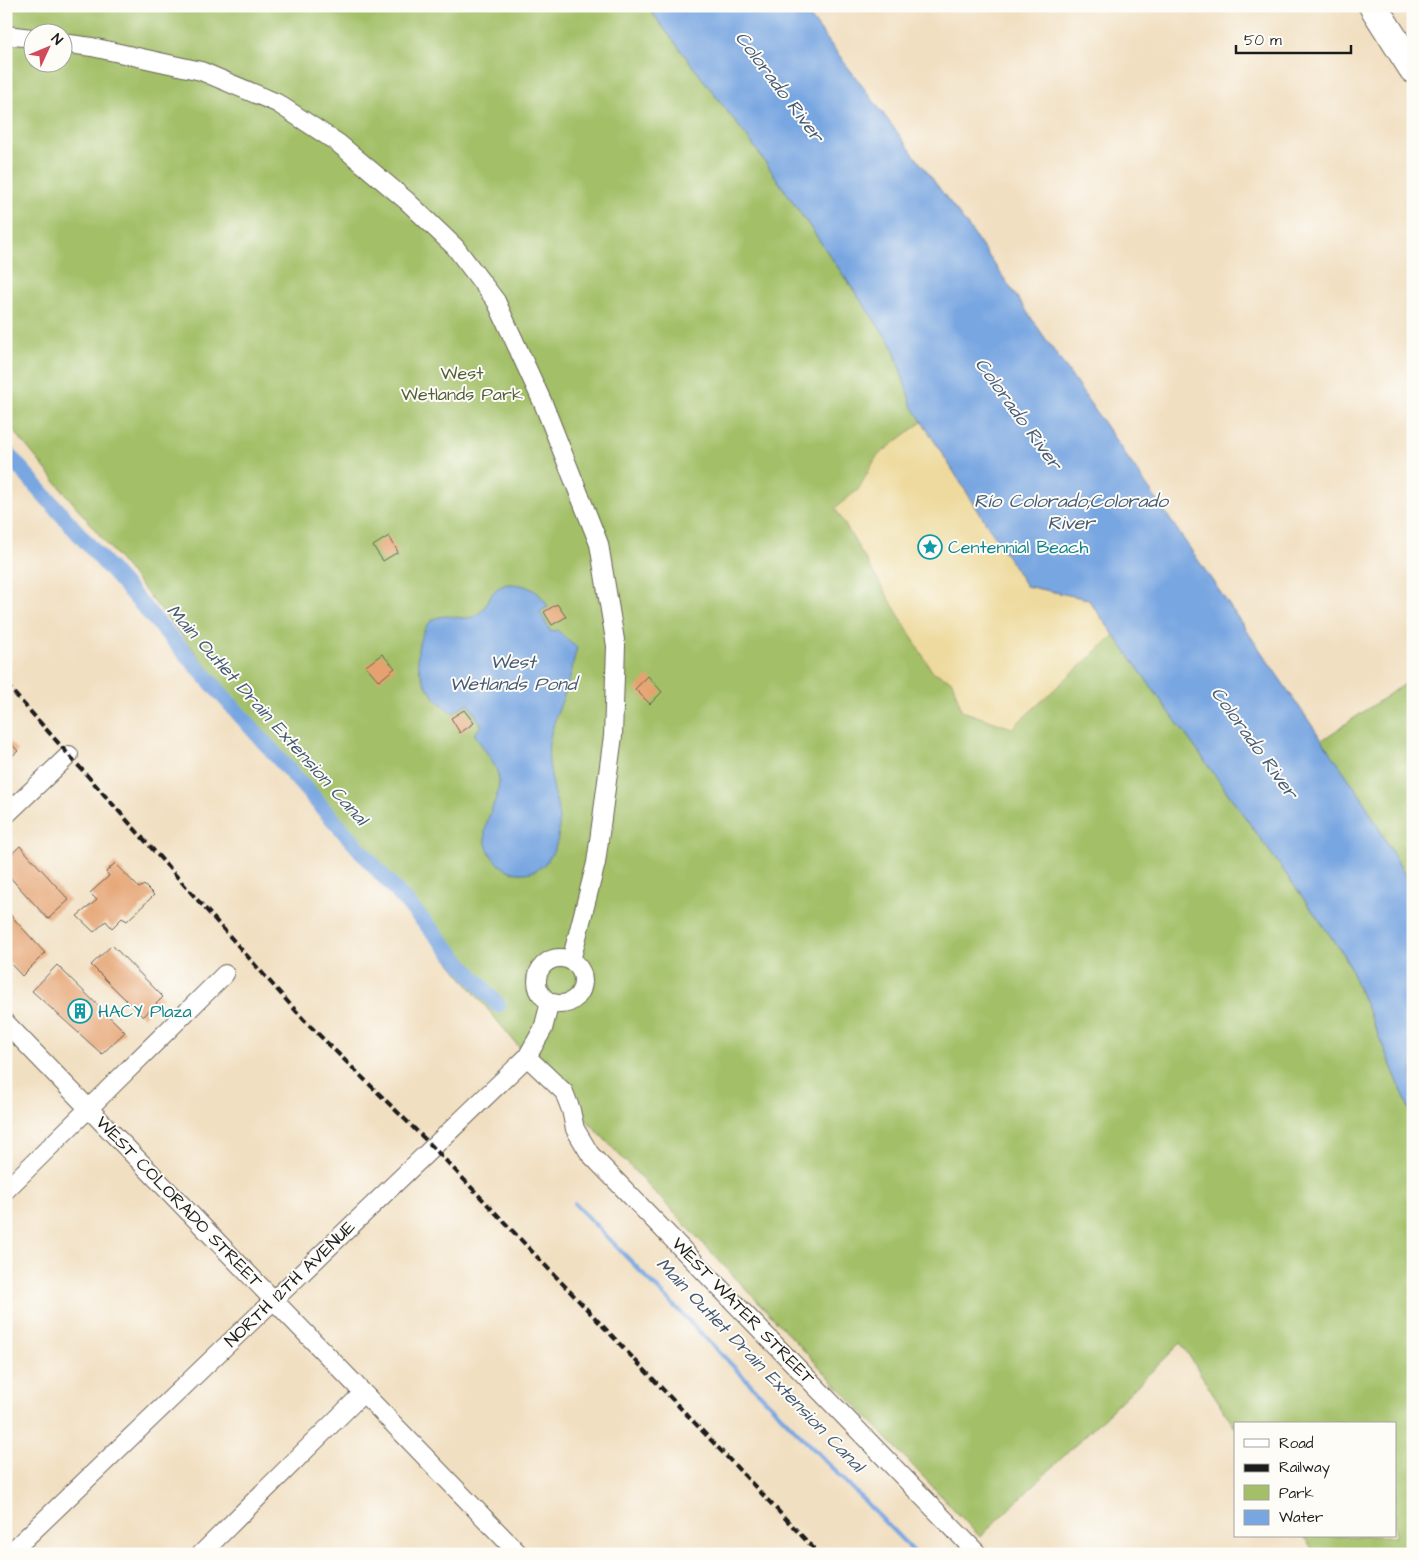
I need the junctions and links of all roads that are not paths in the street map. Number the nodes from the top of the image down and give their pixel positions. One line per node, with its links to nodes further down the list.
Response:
1 (1372, 6): 5 (highway)
2 (6, 35): 3 (street)
3 (22, 37)
4 (72, 44): 8 (street)
5 (1413, 68)
6 (69, 755): 7 (street)
7 (6, 815)
8 (571, 961): 10 (street); 10 (street)
9 (225, 974): 13 (street)
10 (550, 1002): 12 (street, NORTH 12TH AVENUE)
11 (6, 1023): 13 (street, WEST COLORADO STREET)
12 (528, 1057): 15 (street, NORTH 12TH AVENUE); 20 (street, WEST WATER STREET)
13 (89, 1109): 14 (street); 15 (street, WEST COLORADO STREET)
14 (6, 1190)
15 (273, 1300): 16 (street, WEST COLORADO STREET); 17 (street, NORTH 12TH AVENUE)
16 (363, 1393): 18 (street); 19 (street, WEST COLORADO STREET)
17 (9, 1554)
18 (201, 1554)
19 (519, 1554)
20 (978, 1554)

